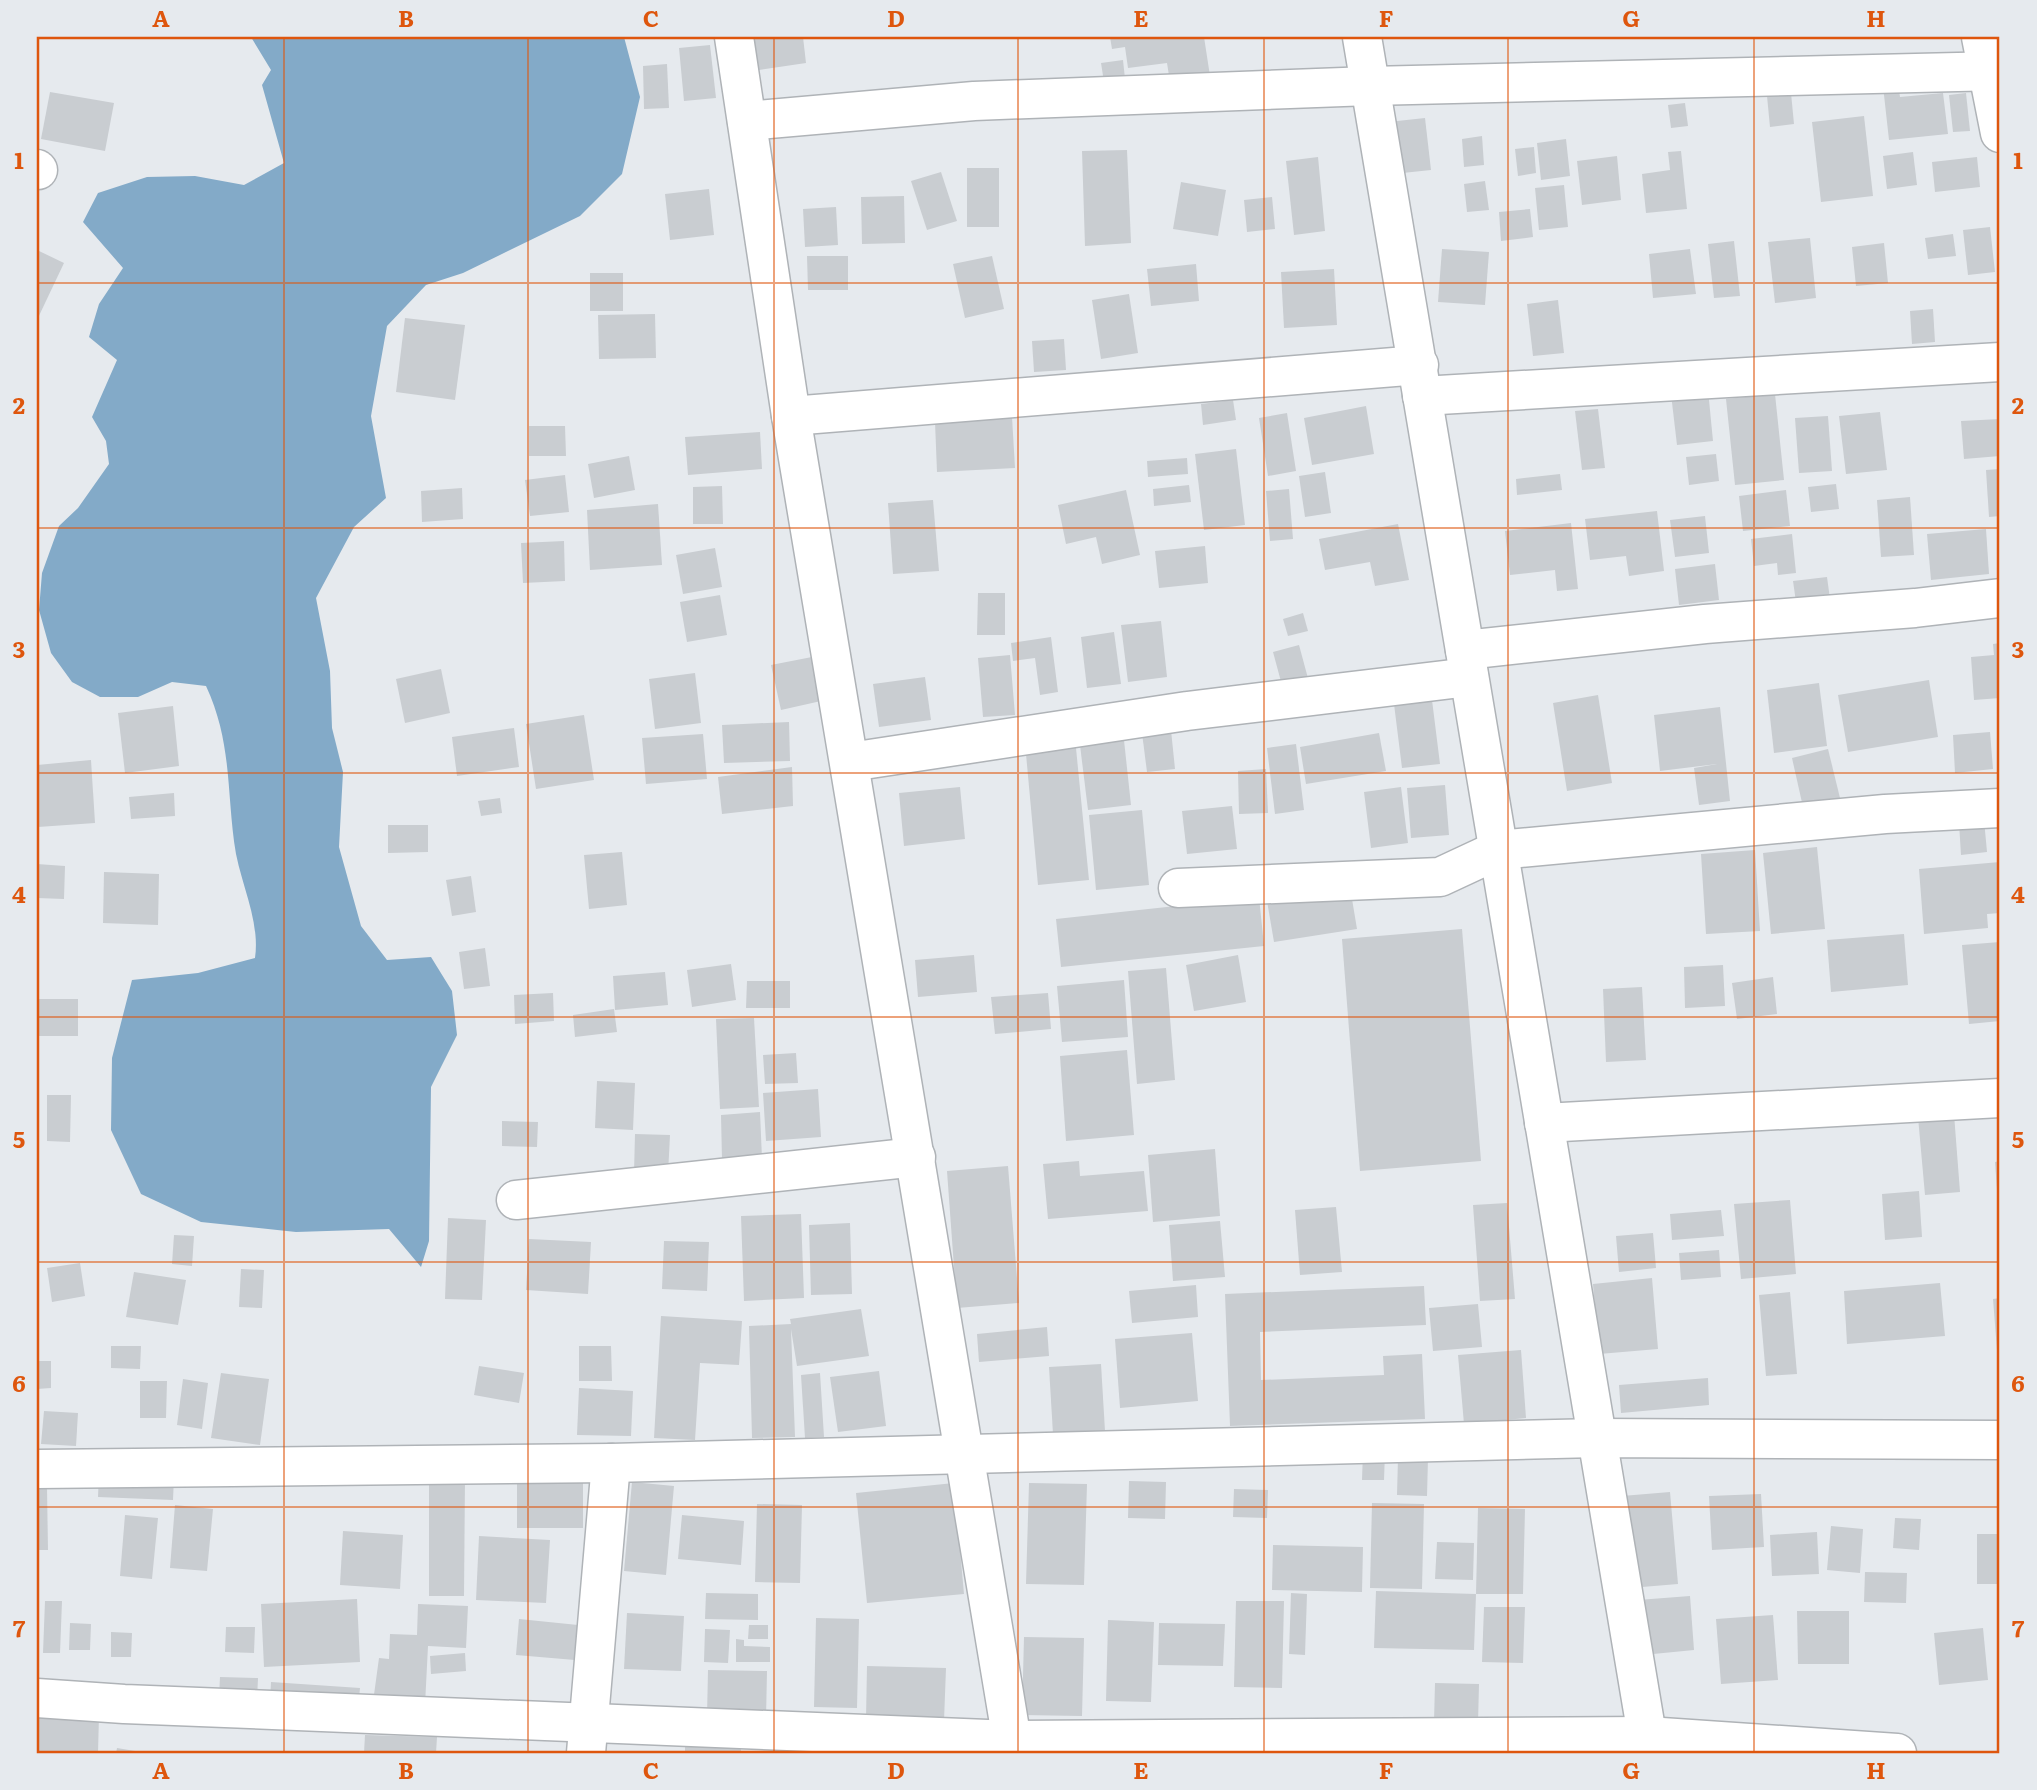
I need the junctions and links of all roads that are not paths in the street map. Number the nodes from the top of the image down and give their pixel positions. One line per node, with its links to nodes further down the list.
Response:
1 (734, 37): 5 (street)
2 (1362, 37): 4 (street)
3 (1990, 60): 4 (street); 6 (street)
4 (1370, 86): 5 (street); 8 (street)
5 (747, 121): 9 (street)
6 (2000, 133)
7 (2000, 362): 8 (street)
8 (1421, 380): 9 (street); 11 (street)
9 (791, 416): 12 (street)
10 (2000, 598): 11 (street)
11 (1467, 663): 12 (street); 14 (street)
12 (850, 762): 18 (street)
13 (2000, 808): 14 (street)
14 (1498, 850): 15 (street); 17 (street)
15 (1178, 888)
16 (2000, 1098): 17 (street)
17 (1544, 1123): 20 (street)
18 (916, 1157): 19 (street); 22 (street)
19 (516, 1199)
20 (1597, 1438): 21 (street); 22 (street); 27 (street)
21 (2000, 1440)
22 (966, 1454): 23 (street); 28 (street)
23 (611, 1463): 24 (street); 26 (street)
24 (37, 1469)
25 (37, 1698): 26 (street)
26 (587, 1738): 28 (street)
27 (1648, 1745): 28 (street); 29 (street)
28 (1013, 1747)
29 (1897, 1753)

